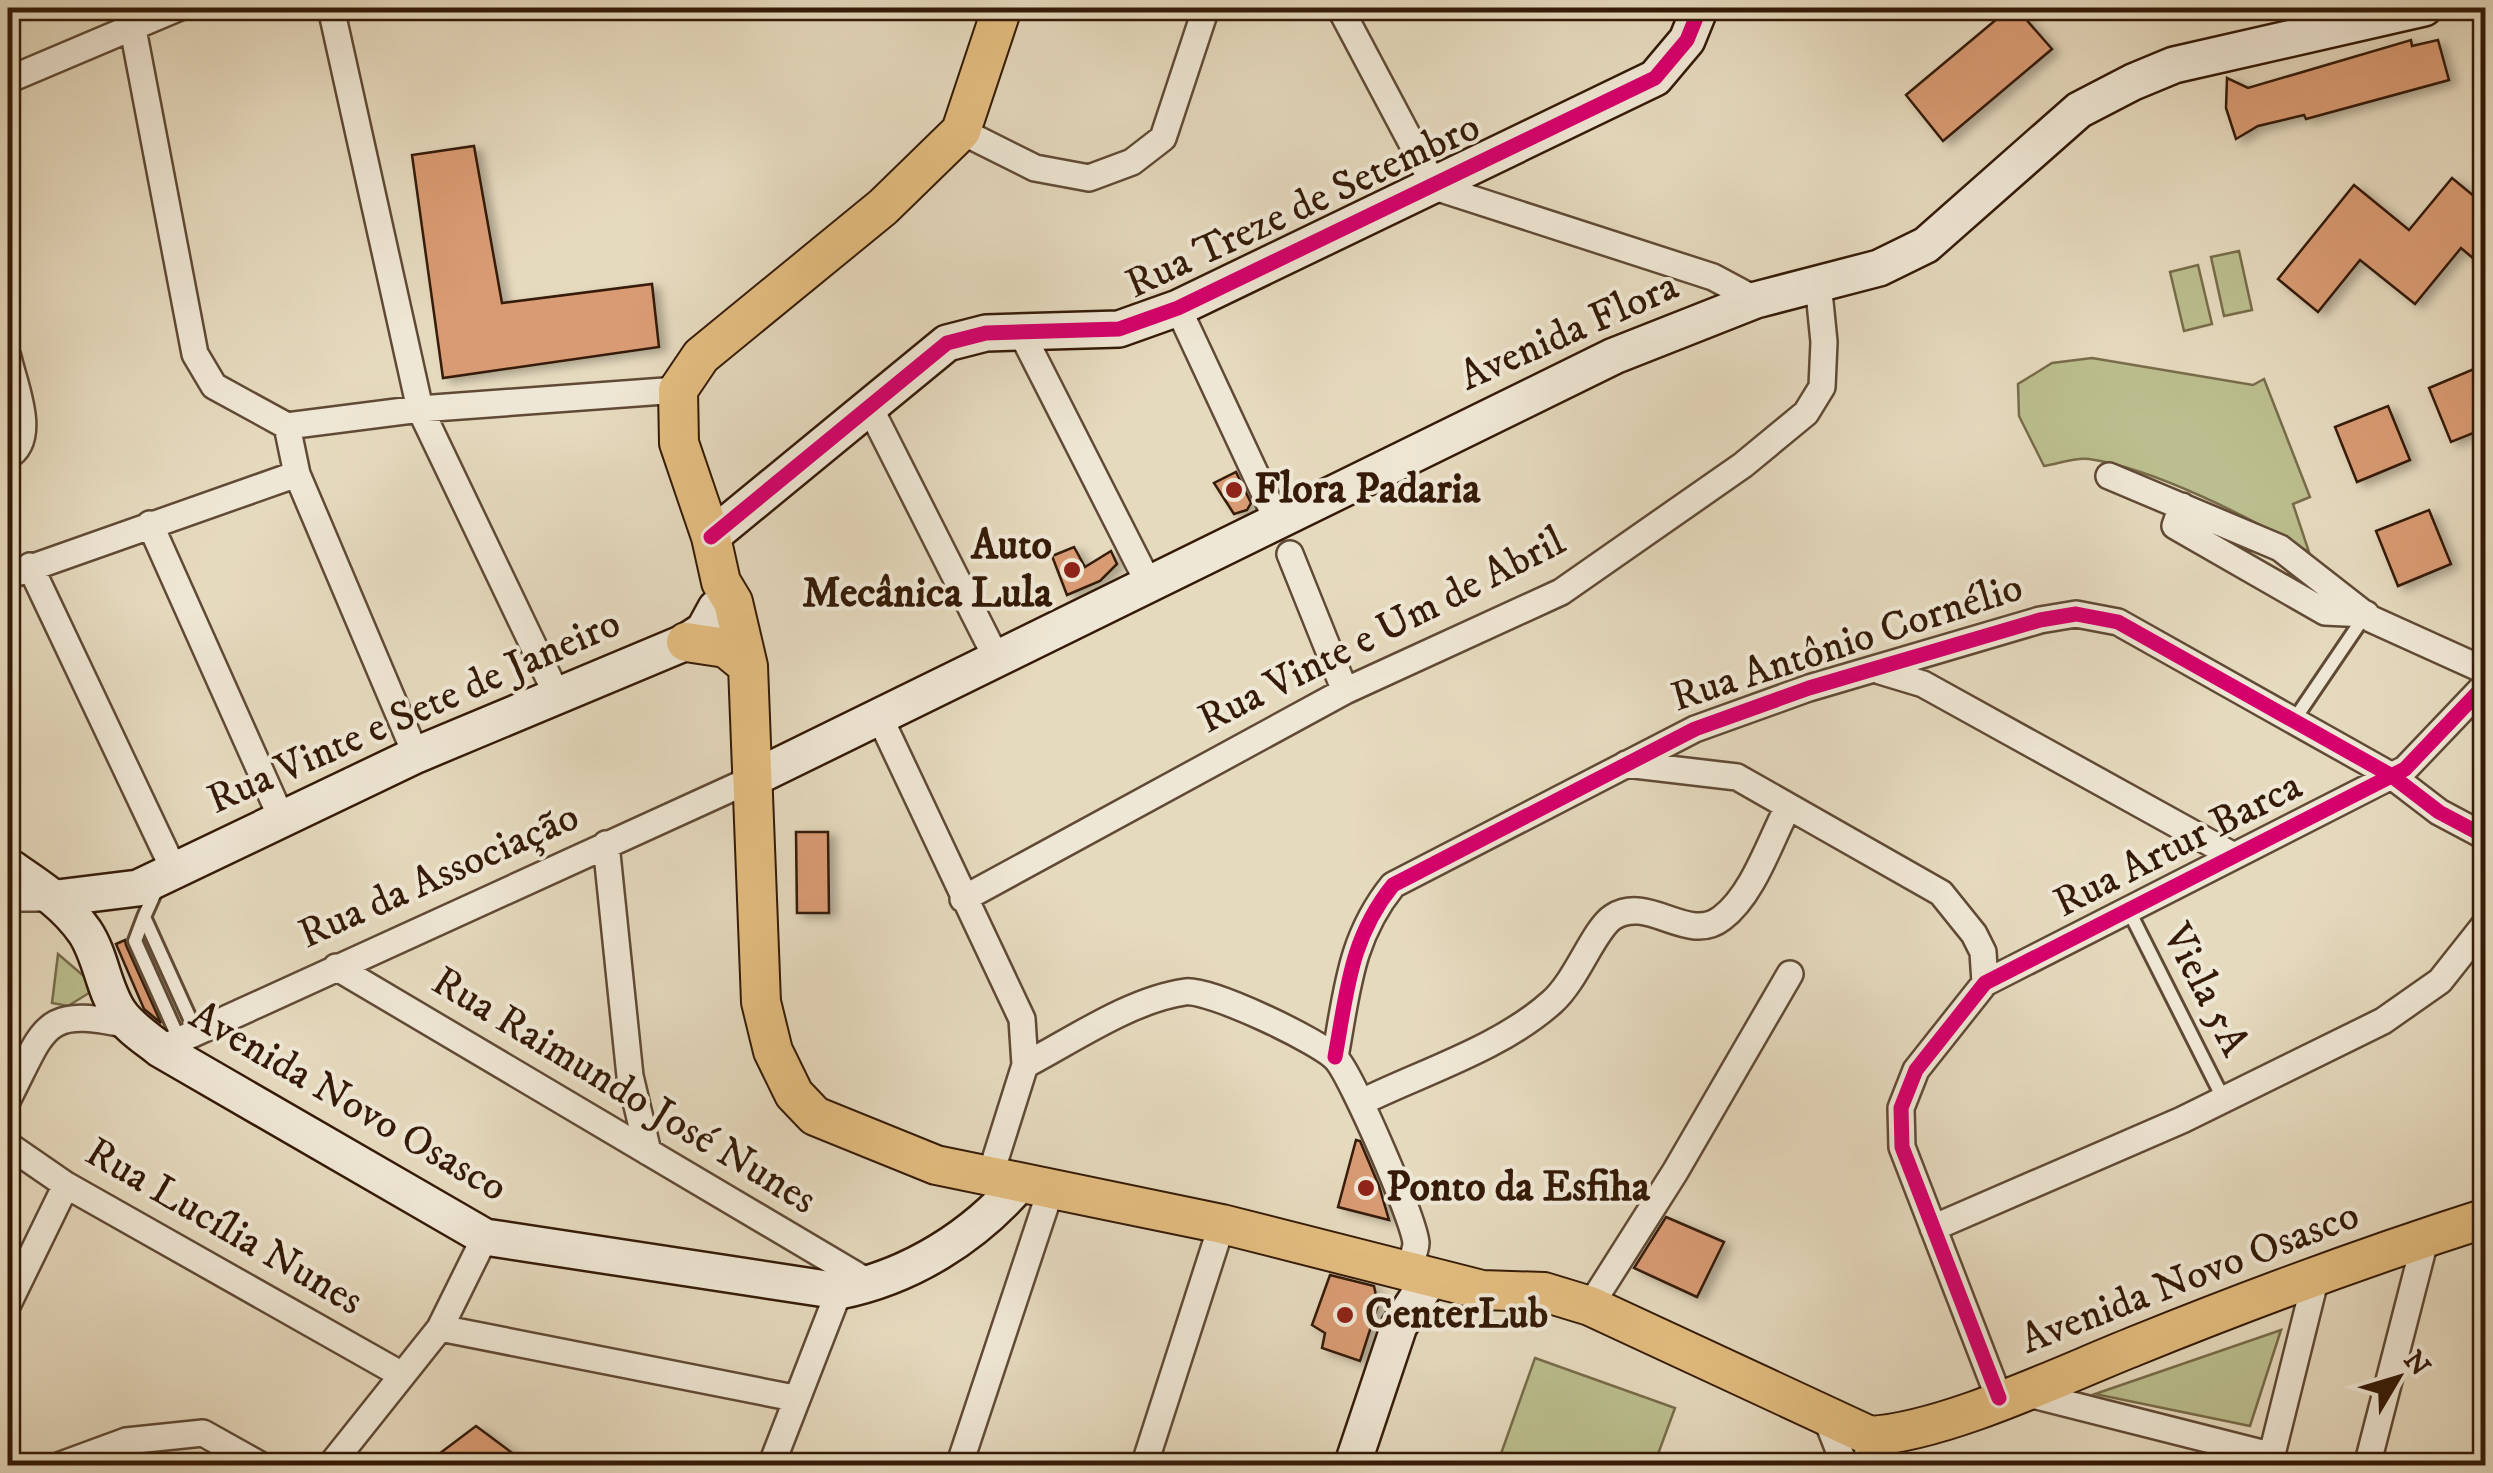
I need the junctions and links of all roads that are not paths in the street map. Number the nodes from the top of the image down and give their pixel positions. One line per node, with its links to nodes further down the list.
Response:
1 (178, 8): 9 (street)
2 (331, 8): 20 (street)
3 (1002, 8): 11 (main road)
4 (1206, 8): 11 (street)
5 (1340, 8): 12 (street)
6 (1700, 8): 12 (main road, Rua Treze de Setembro)
7 (2424, 8): 8 (main road, Avenida Flora)
8 (2385, 11): 13 (main road, Avenida Flora)
9 (131, 17): 10 (street); 21 (street)
10 (8, 80)
11 (961, 131): 18 (main road)
12 (1436, 186): 14 (street); 15 (main road, Rua Treze de Setembro)
13 (1818, 282): 14 (main road, Avenida Flora); 39 (street, Rua Vinte e Um de Abril)
14 (1756, 300): 25 (main road, Avenida Flora)
15 (1178, 308): 16 (main road, Rua Treze de Setembro); 25 (street)
16 (1022, 334): 19 (main road, Rua Treze de Setembro); 30 (street)
17 (8, 357): 22 (street)
18 (678, 390): 20 (street); 27 (main road, Avenida Novo Osasco)
19 (870, 408): 27 (main road, Rua Treze de Setembro); 35 (street)
20 (420, 409): 21 (street); 40 (street)
21 (287, 426): 23 (street)
22 (8, 456)
23 (296, 474): 26 (street); 43 (street)
24 (2109, 476): 32 (street)
25 (1277, 520): 30 (main road, Avenida Flora)
26 (150, 524): 29 (street); 48 (street)
27 (711, 537): 31 (main road, Avenida Novo Osasco)
28 (1290, 554): 39 (street)
29 (19, 571): 53 (street)
30 (1148, 582): 35 (main road, Avenida Flora)
31 (719, 595): 33 (main road, Rua Vinte e Sete de Janeiro); 34 (main road, Avenida Novo Osasco)
32 (2366, 614): 37 (street); 42 (lane)
33 (686, 642): 34 (main road); 40 (main road, Rua Vinte e Sete de Janeiro)
34 (737, 657): 46 (main road, Avenida Novo Osasco)
35 (998, 661): 41 (main road, Avenida Flora)
36 (1880, 671): 42 (street, Rua Antônio Cornélio); 44 (street, Rua Antônio Cornélio); 51 (street)
37 (2486, 671)
38 (2486, 684): 45 (street, Rua Artur Barca)
39 (1345, 691): 56 (street, Rua Vinte e Um de Abril)
40 (556, 693): 43 (main road, Rua Vinte e Sete de Janeiro)
41 (880, 718): 46 (main road, Avenida Flora); 56 (street)
42 (2294, 720): 45 (street, Rua Antônio Cornélio)
43 (416, 755): 48 (main road, Rua Vinte e Sete de Janeiro)
44 (1626, 764): 47 (street); 65 (street, Rua Antônio Cornélio)
45 (2392, 776): 49 (street, Rua Antônio Cornélio); 51 (street, Rua Artur Barca)
46 (752, 779): 50 (street, Rua da Associação); 72 (main road, Avenida Novo Osasco)
47 (1788, 807): 62 (street); 69 (street)
48 (281, 817): 53 (main road, Rua Vinte e Sete de Janeiro)
49 (2486, 837)
50 (606, 844): 60 (street, Rua da Associação); 71 (street)
51 (2232, 855): 57 (street, Rua Artur Barca)
52 (8, 866): 55 (main road, Avenida Novo Osasco)
53 (154, 888): 55 (main road, Rua Vinte e Sete de Janeiro); 59 (main road, Rua Vinte e Sete de Janeiro); 64 (lane)
54 (8, 898): 55 (street)
55 (57, 898): 59 (main road, Avenida Novo Osasco)
56 (963, 899): 66 (street)
57 (2128, 909): 62 (street, Rua Artur Barca); 68 (lane, Viela 5A)
58 (2486, 923): 68 (street)
59 (88, 936): 63 (main road, Avenida Novo Osasco)
60 (336, 967): 64 (street, Rua da Associação); 71 (street, Rua Raimundo José Nunes)
61 (1790, 974): 83 (street)
62 (1985, 983): 76 (street)
63 (131, 1026): 64 (main road, Avenida Novo Osasco); 67 (street)
64 (178, 1040): 78 (main road, Avenida Novo Osasco)
65 (1336, 1057): 66 (street); 69 (street)
66 (1024, 1065): 72 (street)
67 (8, 1099)
68 (2224, 1100): 76 (street)
69 (1362, 1102): 79 (street)
70 (8, 1144): 73 (street, Rua Lucília Nunes)
71 (648, 1152): 81 (street, Rua Raimundo José Nunes)
72 (1020, 1182): 75 (main road, Avenida Novo Osasco); 81 (main road); 95 (street)
73 (66, 1185): 82 (street); 85 (street, Rua Lucília Nunes)
74 (2486, 1218): 77 (main road, Avenida Novo Osasco)
75 (1222, 1224): 79 (main road, Avenida Novo Osasco); 96 (street)
76 (1933, 1228): 86 (street)
77 (2426, 1237): 80 (main road, Avenida Novo Osasco); 99 (street)
78 (485, 1238): 81 (main road, Avenida Novo Osasco); 84 (street)
79 (1408, 1272): 83 (main road, Avenida Novo Osasco); 97 (main road)
80 (2317, 1273): 86 (main road, Avenida Novo Osasco); 90 (street)
81 (856, 1288): 87 (street)
82 (8, 1304)
83 (1590, 1306): 88 (main road, Avenida Novo Osasco)
84 (440, 1328): 85 (street); 87 (street)
85 (402, 1375): 93 (street)
86 (2010, 1395): 89 (main road, Avenida Novo Osasco); 90 (street)
87 (794, 1398): 94 (street)
88 (1826, 1415): 89 (main road, Avenida Novo Osasco); 98 (street)
89 (1868, 1451)
90 (2270, 1460)
91 (58, 1466): 92 (street)
92 (262, 1466)
93 (330, 1466)
94 (771, 1466)
95 (959, 1466)
96 (1144, 1466)
97 (1352, 1466)
98 (1845, 1466)
99 (2367, 1466)

